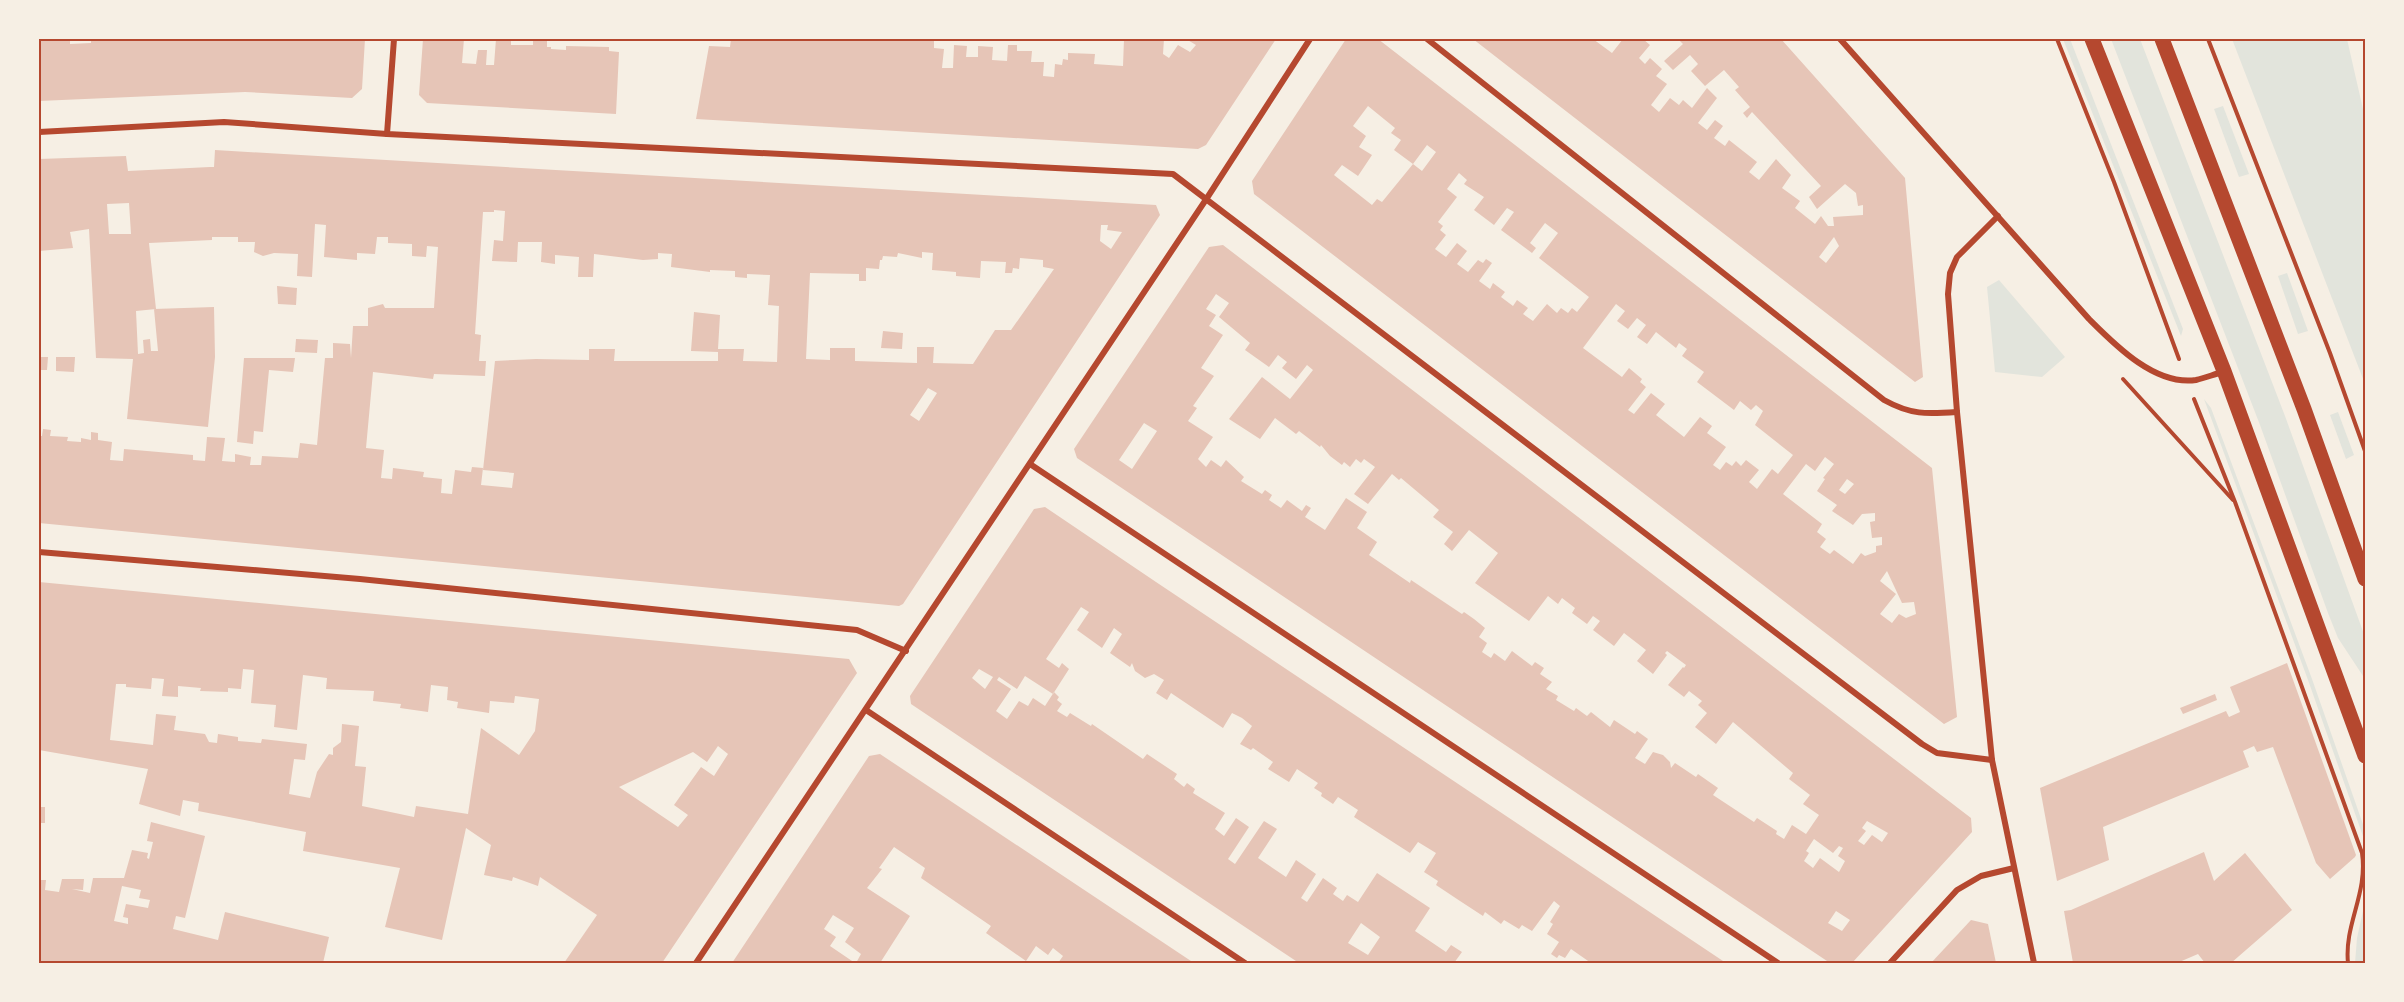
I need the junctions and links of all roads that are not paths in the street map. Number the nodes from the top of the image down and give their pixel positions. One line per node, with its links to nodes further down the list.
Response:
1 (394, 39): 8 (street)
2 (1310, 39): 9 (street)
3 (1427, 39): 12 (street)
4 (1840, 39): 10 (street)
5 (2092, 39): 11 (main road)
6 (2162, 39): 15 (main road)
7 (39, 132): 8 (street)
8 (387, 134): 9 (street)
9 (1207, 198): 13 (street); 19 (street)
10 (1998, 216): 11 (street); 12 (street)
11 (2224, 372): 18 (main road)
12 (1957, 412): 19 (street)
13 (1030, 464): 16 (street); 23 (street)
14 (39, 552): 16 (street)
15 (2365, 579)
16 (906, 651): 17 (street)
17 (866, 710): 21 (street); 22 (street)
18 (2365, 756)
19 (1992, 760): 20 (street)
20 (2014, 868): 24 (street); 25 (street)
21 (696, 963)
22 (1245, 963)
23 (1778, 963)
24 (1890, 963)
25 (2034, 963)

